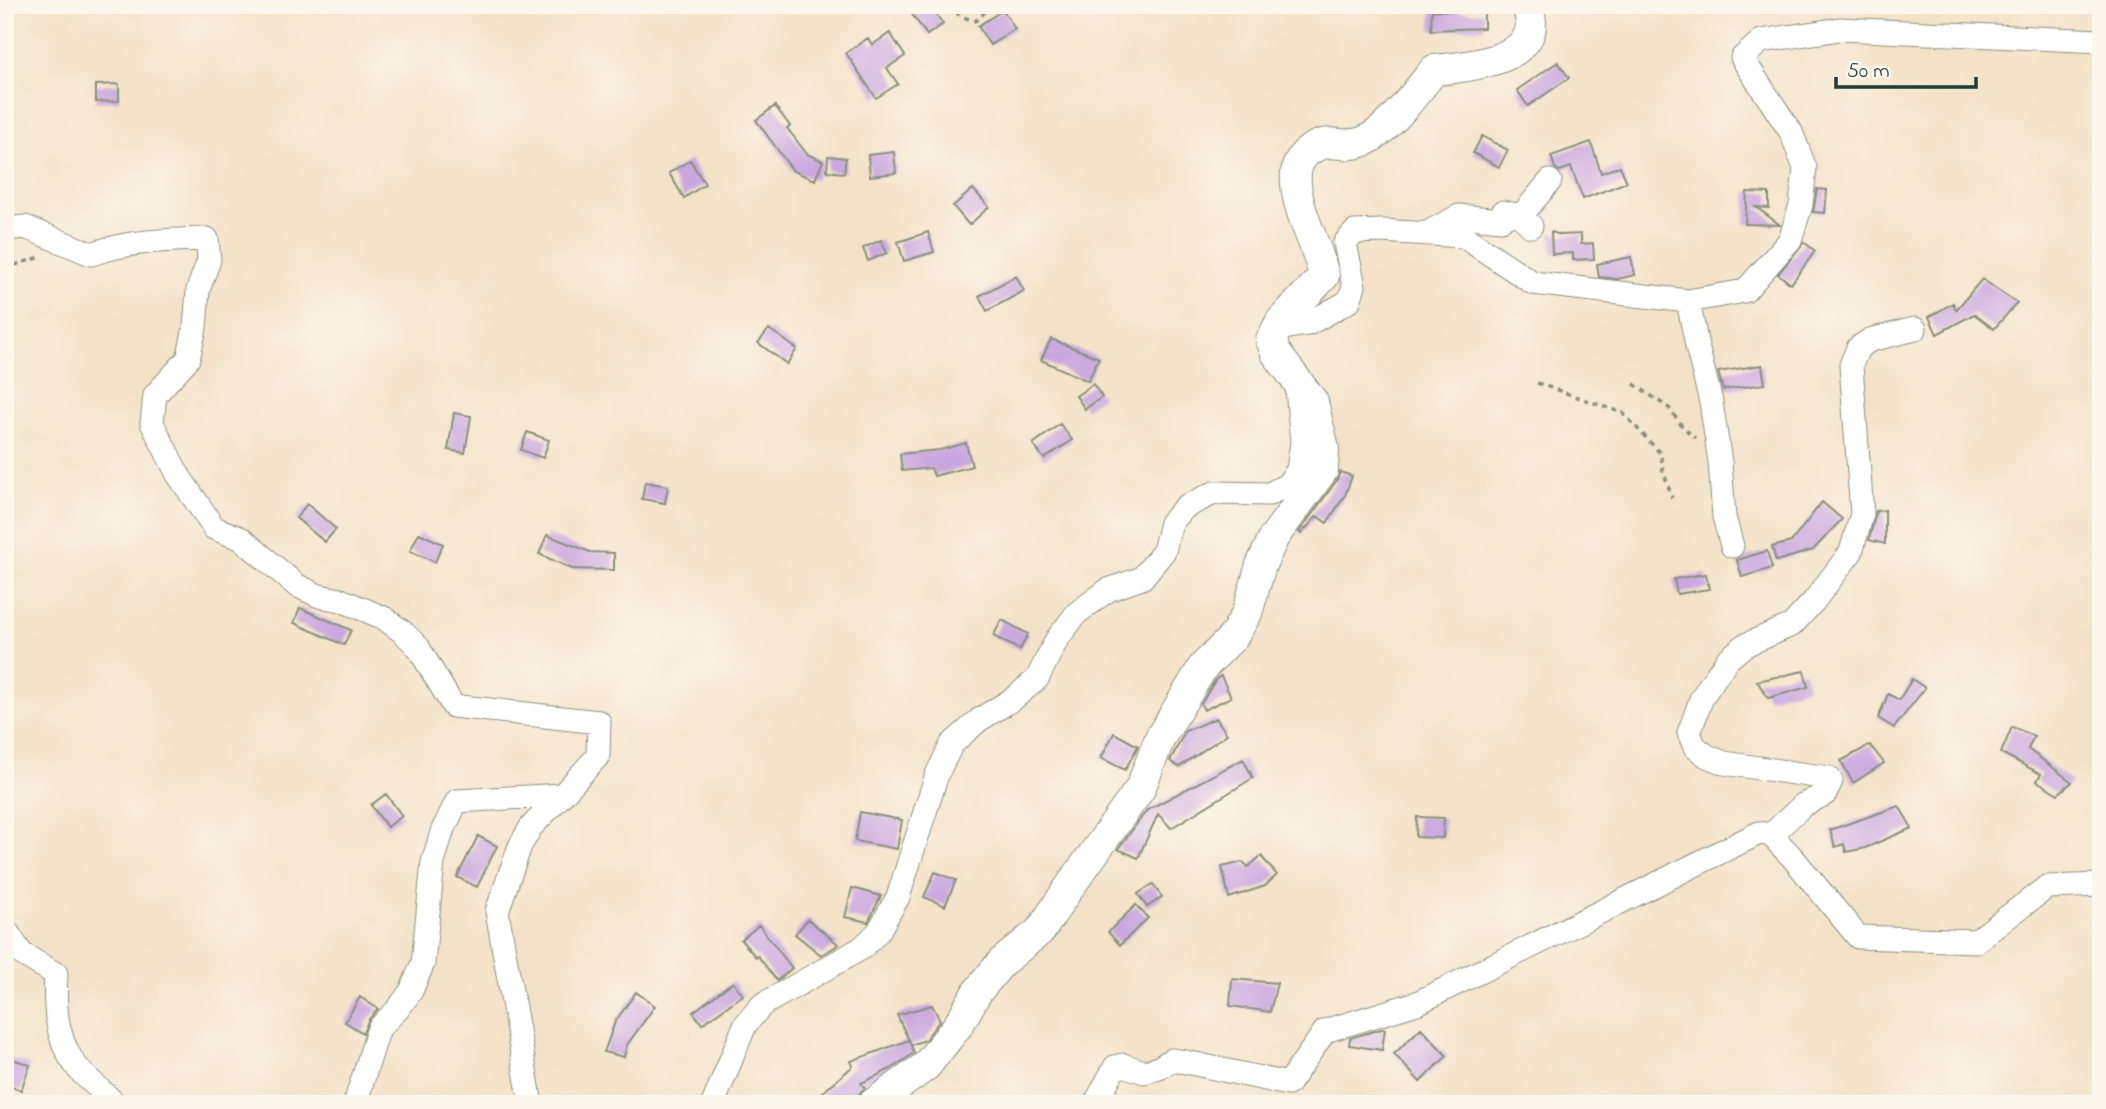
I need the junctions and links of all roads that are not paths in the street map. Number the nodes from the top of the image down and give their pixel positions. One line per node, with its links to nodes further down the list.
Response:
1 (1526, 5): 7 (main road)
2 (2101, 41): 6 (street)
3 (1550, 181): 5 (street)
4 (5, 229): 11 (street)
5 (1427, 233): 6 (street); 7 (street)
6 (1688, 301): 10 (street)
7 (1278, 329): 9 (main road)
8 (1914, 329): 12 (street)
9 (1296, 379): 18 (street); 19 (main road)
10 (1732, 546)
11 (562, 795): 16 (street); 17 (street)
12 (1771, 835): 13 (street); 20 (street)
13 (2101, 885)
14 (5, 929): 15 (street)
15 (115, 1104)
16 (355, 1104)
17 (531, 1104)
18 (713, 1104)
19 (873, 1104)
20 (1095, 1104)

